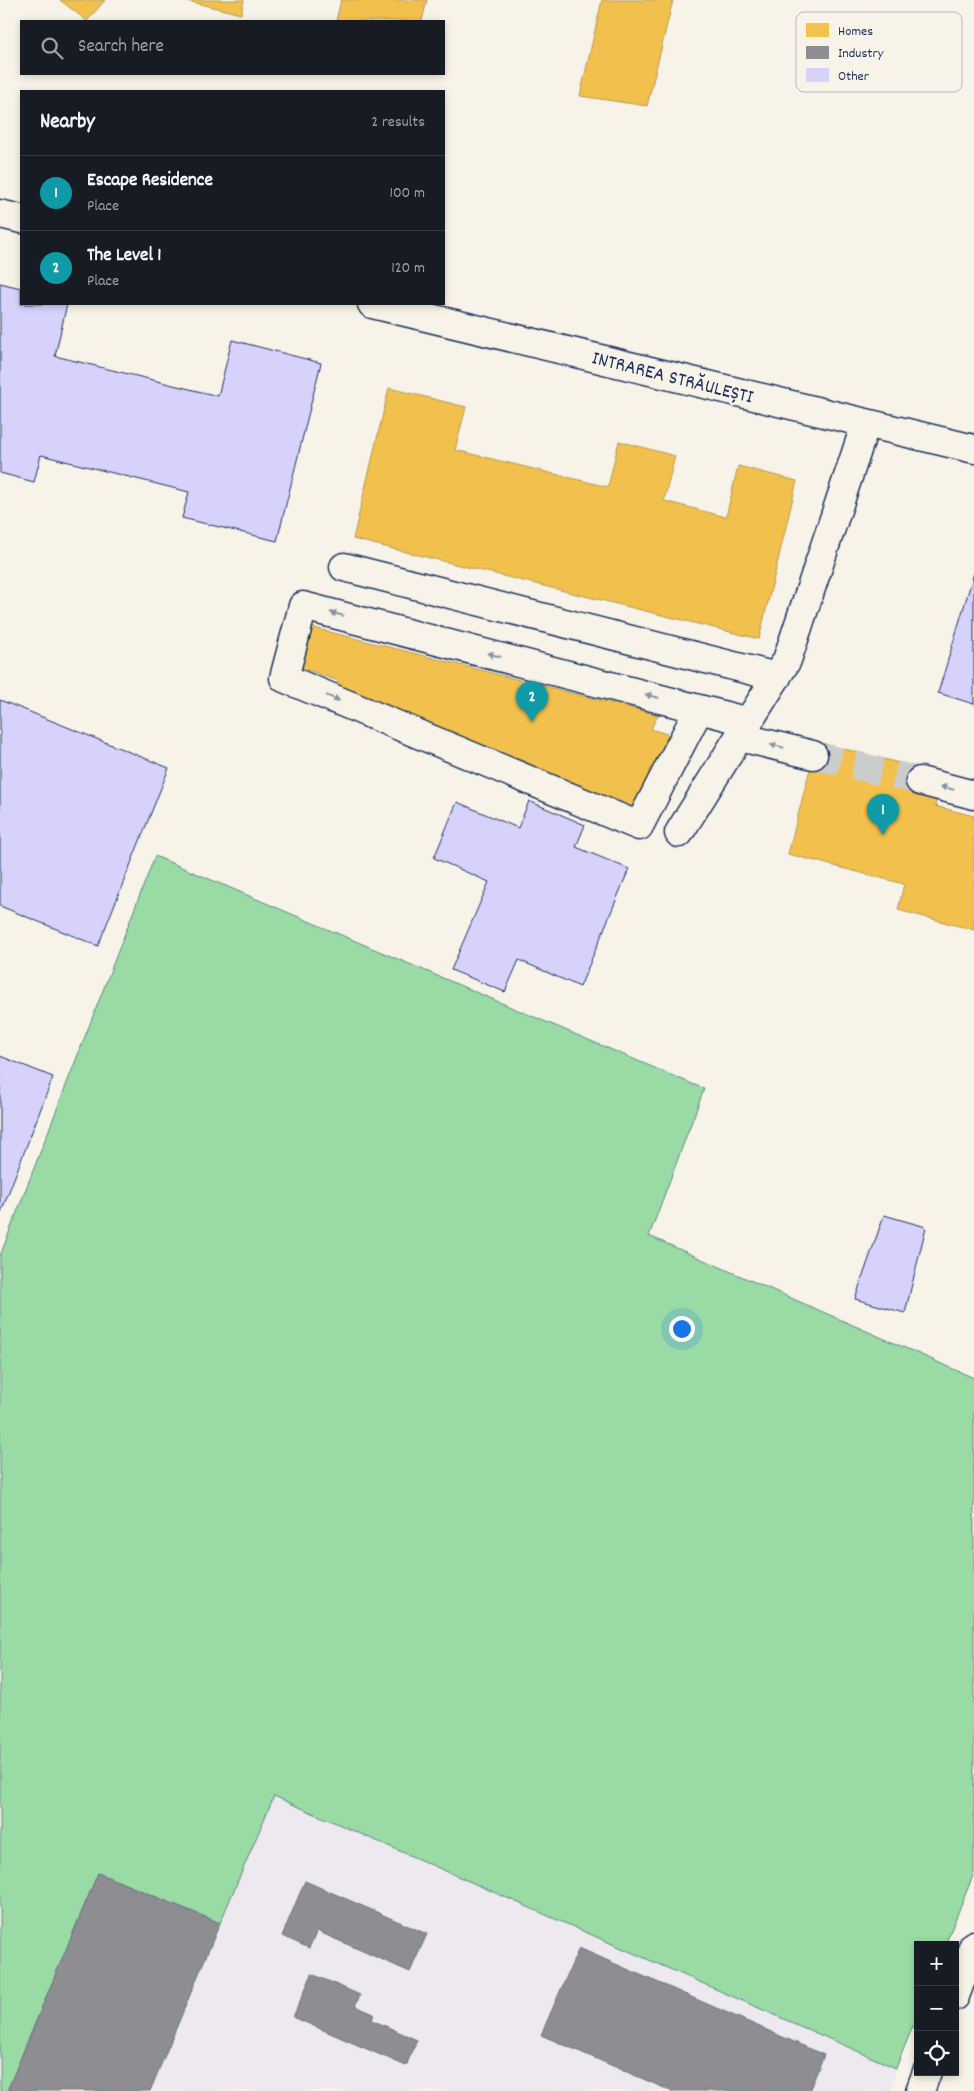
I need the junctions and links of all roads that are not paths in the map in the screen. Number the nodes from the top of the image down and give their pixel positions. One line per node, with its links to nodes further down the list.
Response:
1 (0, 214): 2 (street)
2 (20, 219)
3 (376, 305): 4 (street, INTRAREA STRĂULEȘTI)
4 (866, 423): 5 (street, INTRAREA STRĂULEȘTI); 7 (street)
5 (974, 449)
6 (344, 567): 7 (street)
7 (777, 677): 9 (street)
8 (699, 708): 8 (street, one-way to 8); 9 (street)
9 (745, 729): 10 (street, one-way to 9); 13 (street)
10 (813, 755)
11 (920, 781): 12 (street, one-way to 11)
12 (974, 795)
13 (679, 833)
14 (974, 1945): 15 (street)
15 (959, 1986)
16 (926, 2076): 17 (street)
17 (920, 2091)

